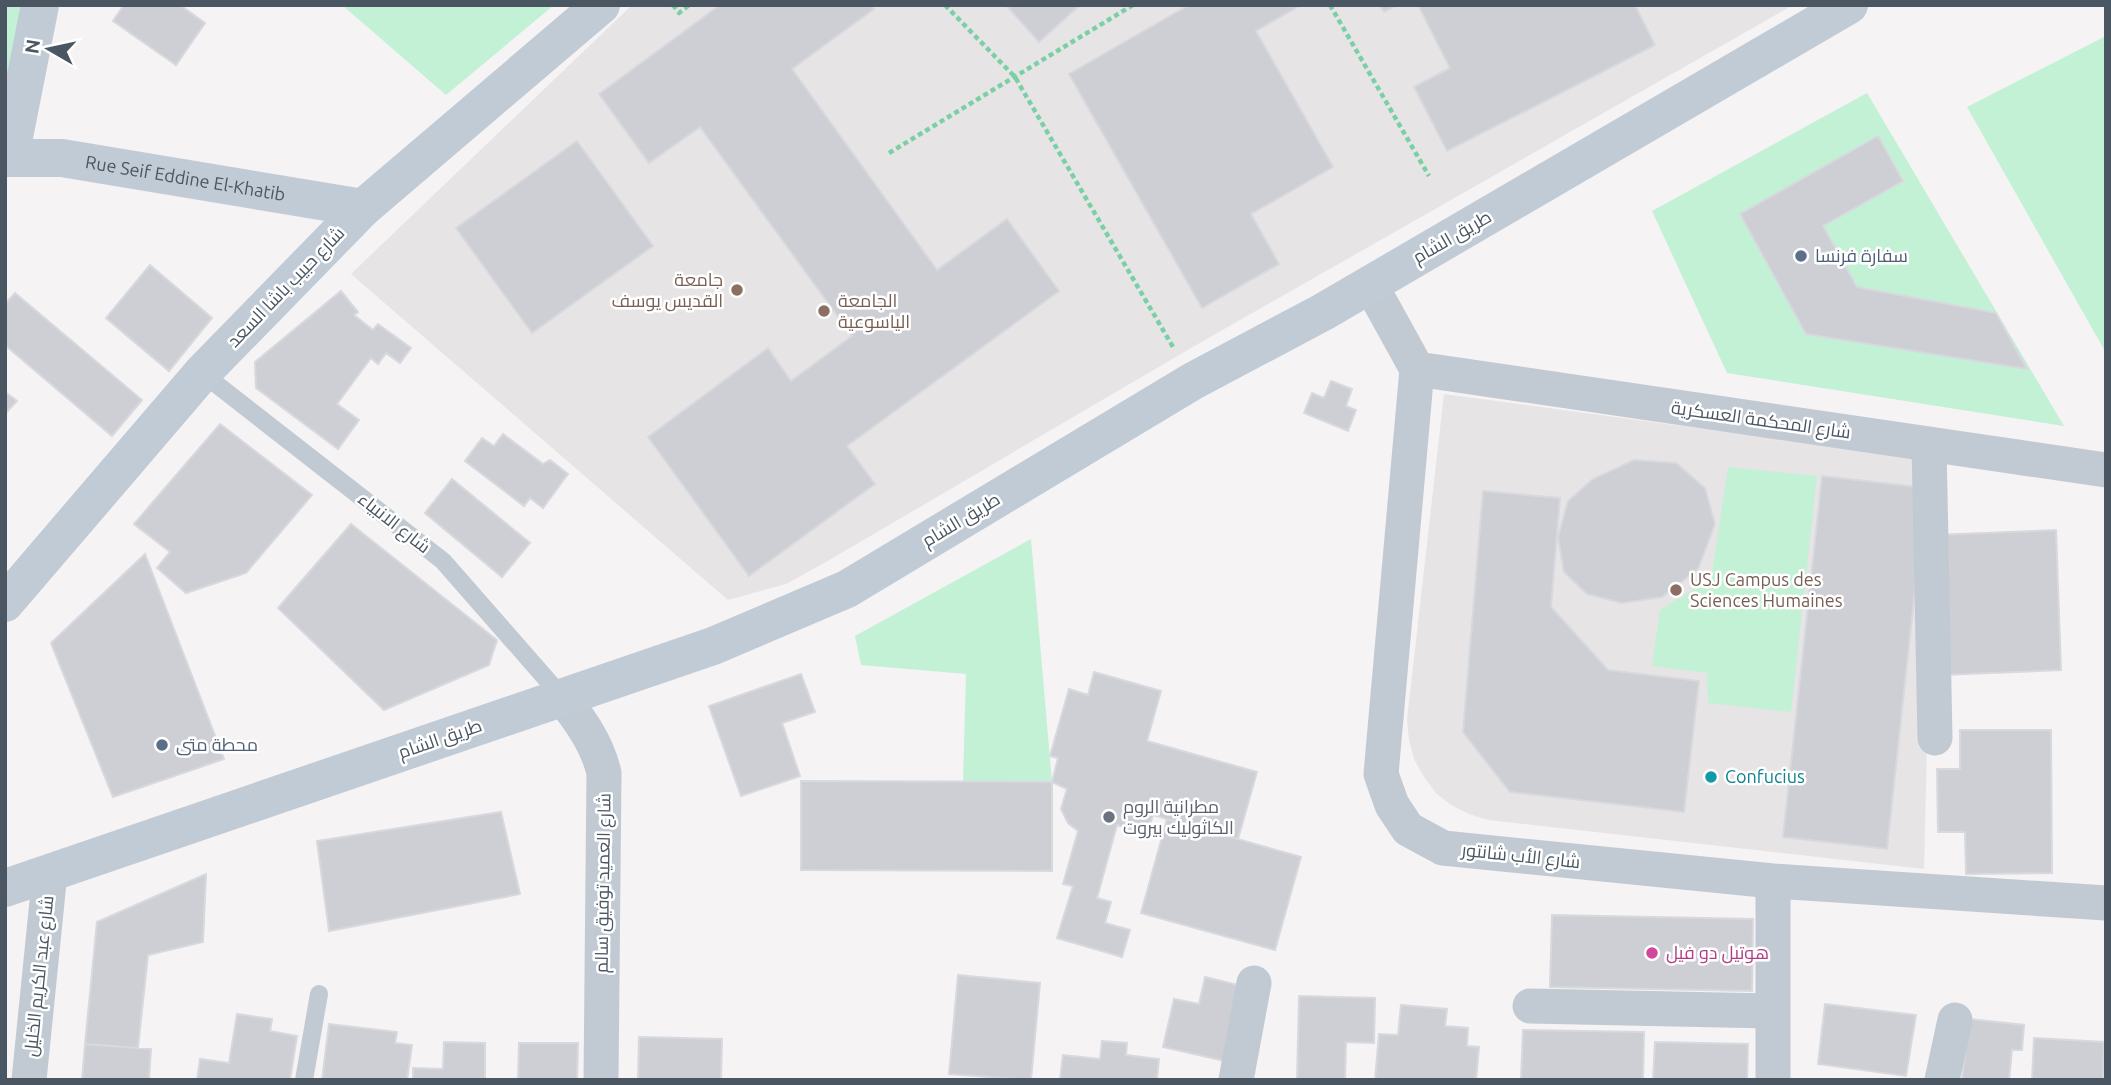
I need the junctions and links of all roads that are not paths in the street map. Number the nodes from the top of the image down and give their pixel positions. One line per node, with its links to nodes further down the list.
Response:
1 (40, 5): 4 (street)
2 (601, 5): 5 (street, شارع حبيب باشا السعد)
3 (1849, 5): 6 (street, طريق الشام)
4 (8, 157): 5 (street, Rue Seif Eddine El-Khatib)
5 (363, 208): 8 (street, شارع حبيب باشا السعد)
6 (1370, 284): 7 (street); 12 (street, طريق الشام)
7 (1417, 369): 9 (street, شارع المحكمة العسكرية); 15 (street, شارع الأب شانتور)
8 (202, 373): 11 (street, شارع حبيب باشا السعد); 12 (lane, شارع الانبياء)
9 (1929, 445): 10 (street, شارع المحكمة العسكرية); 13 (street)
10 (2106, 470)
11 (5, 603)
12 (563, 698): 14 (street, طريق الشام); 25 (street, شارع العميد توفيق سالم)
13 (1935, 738)
14 (50, 872): 16 (street, طريق الشام); 23 (street, شارع عبد الكريم الخليل)
15 (1773, 881): 17 (street, شارع الأب شانتور); 21 (street)
16 (5, 888)
17 (2106, 903)
18 (1254, 983): 26 (street)
19 (319, 994): 24 (lane)
20 (1530, 1006): 21 (street)
21 (1771, 1011): 27 (street)
22 (1955, 1020): 28 (street)
23 (29, 1080)
24 (304, 1080)
25 (601, 1080)
26 (1236, 1080)
27 (1773, 1080)
28 (1942, 1080)

